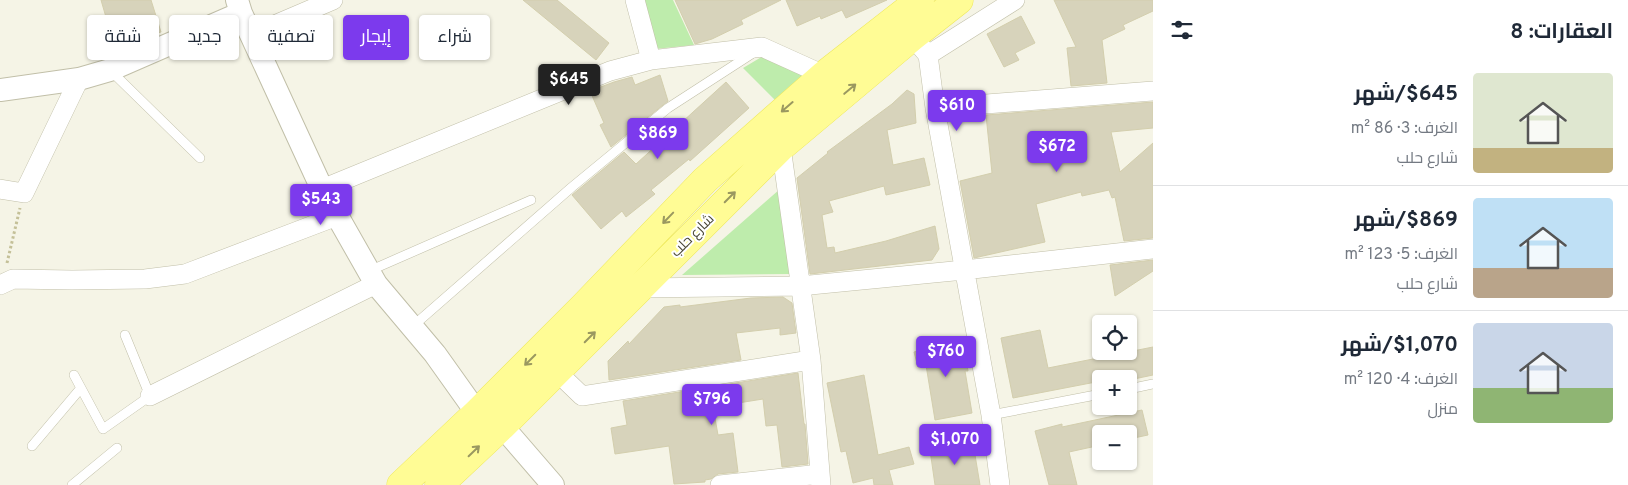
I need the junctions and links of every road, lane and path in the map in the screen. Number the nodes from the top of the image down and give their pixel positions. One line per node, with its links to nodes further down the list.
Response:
1 (334, 0): 7 (street)
2 (635, 0): 12 (street)
3 (920, 0): 9 (main road, شارع حلب)
4 (959, 0): 9 (main road, شارع حلب)
5 (1015, 0): 9 (street)
6 (239, 7): 8 (street); 13 (street)
7 (298, 15)
8 (249, 30)
9 (912, 37): 14 (main road, شارع حلب); 18 (street); 19 (main road, شارع حلب, one-way to 9)
10 (762, 47): 12 (street); 14 (street); 32 (lane)
11 (263, 60): 22 (street)
12 (651, 60): 22 (street)
13 (110, 70): 15 (street); 20 (lane)
14 (824, 75): 42 (main road, شارع حلب, one-way to 42)
15 (79, 79): 16 (street); 23 (street)
16 (0, 90)
17 (1153, 91): 18 (street)
18 (935, 108): 27 (street)
19 (781, 147): 29 (street); 31 (main road, شارع حلب, one-way to 19)
20 (200, 158)
21 (0, 189): 23 (street)
22 (322, 189): 25 (street)
23 (24, 193): 30 (path)
24 (531, 200): 28 (lane)
25 (337, 216): 28 (street); 30 (street)
26 (1153, 249): 27 (street)
27 (964, 270): 29 (street); 43 (street)
28 (372, 277): 32 (street); 40 (street)
29 (800, 286): 31 (street); 34 (street)
30 (0, 288)
31 (640, 288): 35 (main road, شارع حلب, one-way to 31)
32 (412, 327): 42 (street)
33 (125, 335): 40 (lane)
34 (811, 360): 35 (street); 47 (street)
35 (556, 371): 44 (main road, شارع حلب)
36 (74, 375): 39 (lane)
37 (1153, 384): 38 (lane)
38 (1137, 387)
39 (81, 388): 40 (lane); 45 (lane)
40 (150, 396)
41 (1092, 396): 43 (lane)
42 (477, 413): 44 (street); 49 (main road, شارع حلب)
43 (990, 415): 53 (street)
44 (502, 426): 50 (main road, شارع حلب, one-way to 44); 51 (street)
45 (32, 446)
46 (117, 448): 48 (lane)
47 (820, 479): 52 (street)
48 (72, 485)
49 (401, 485)
50 (439, 485)
51 (553, 485)
52 (720, 485)
53 (1000, 485)

